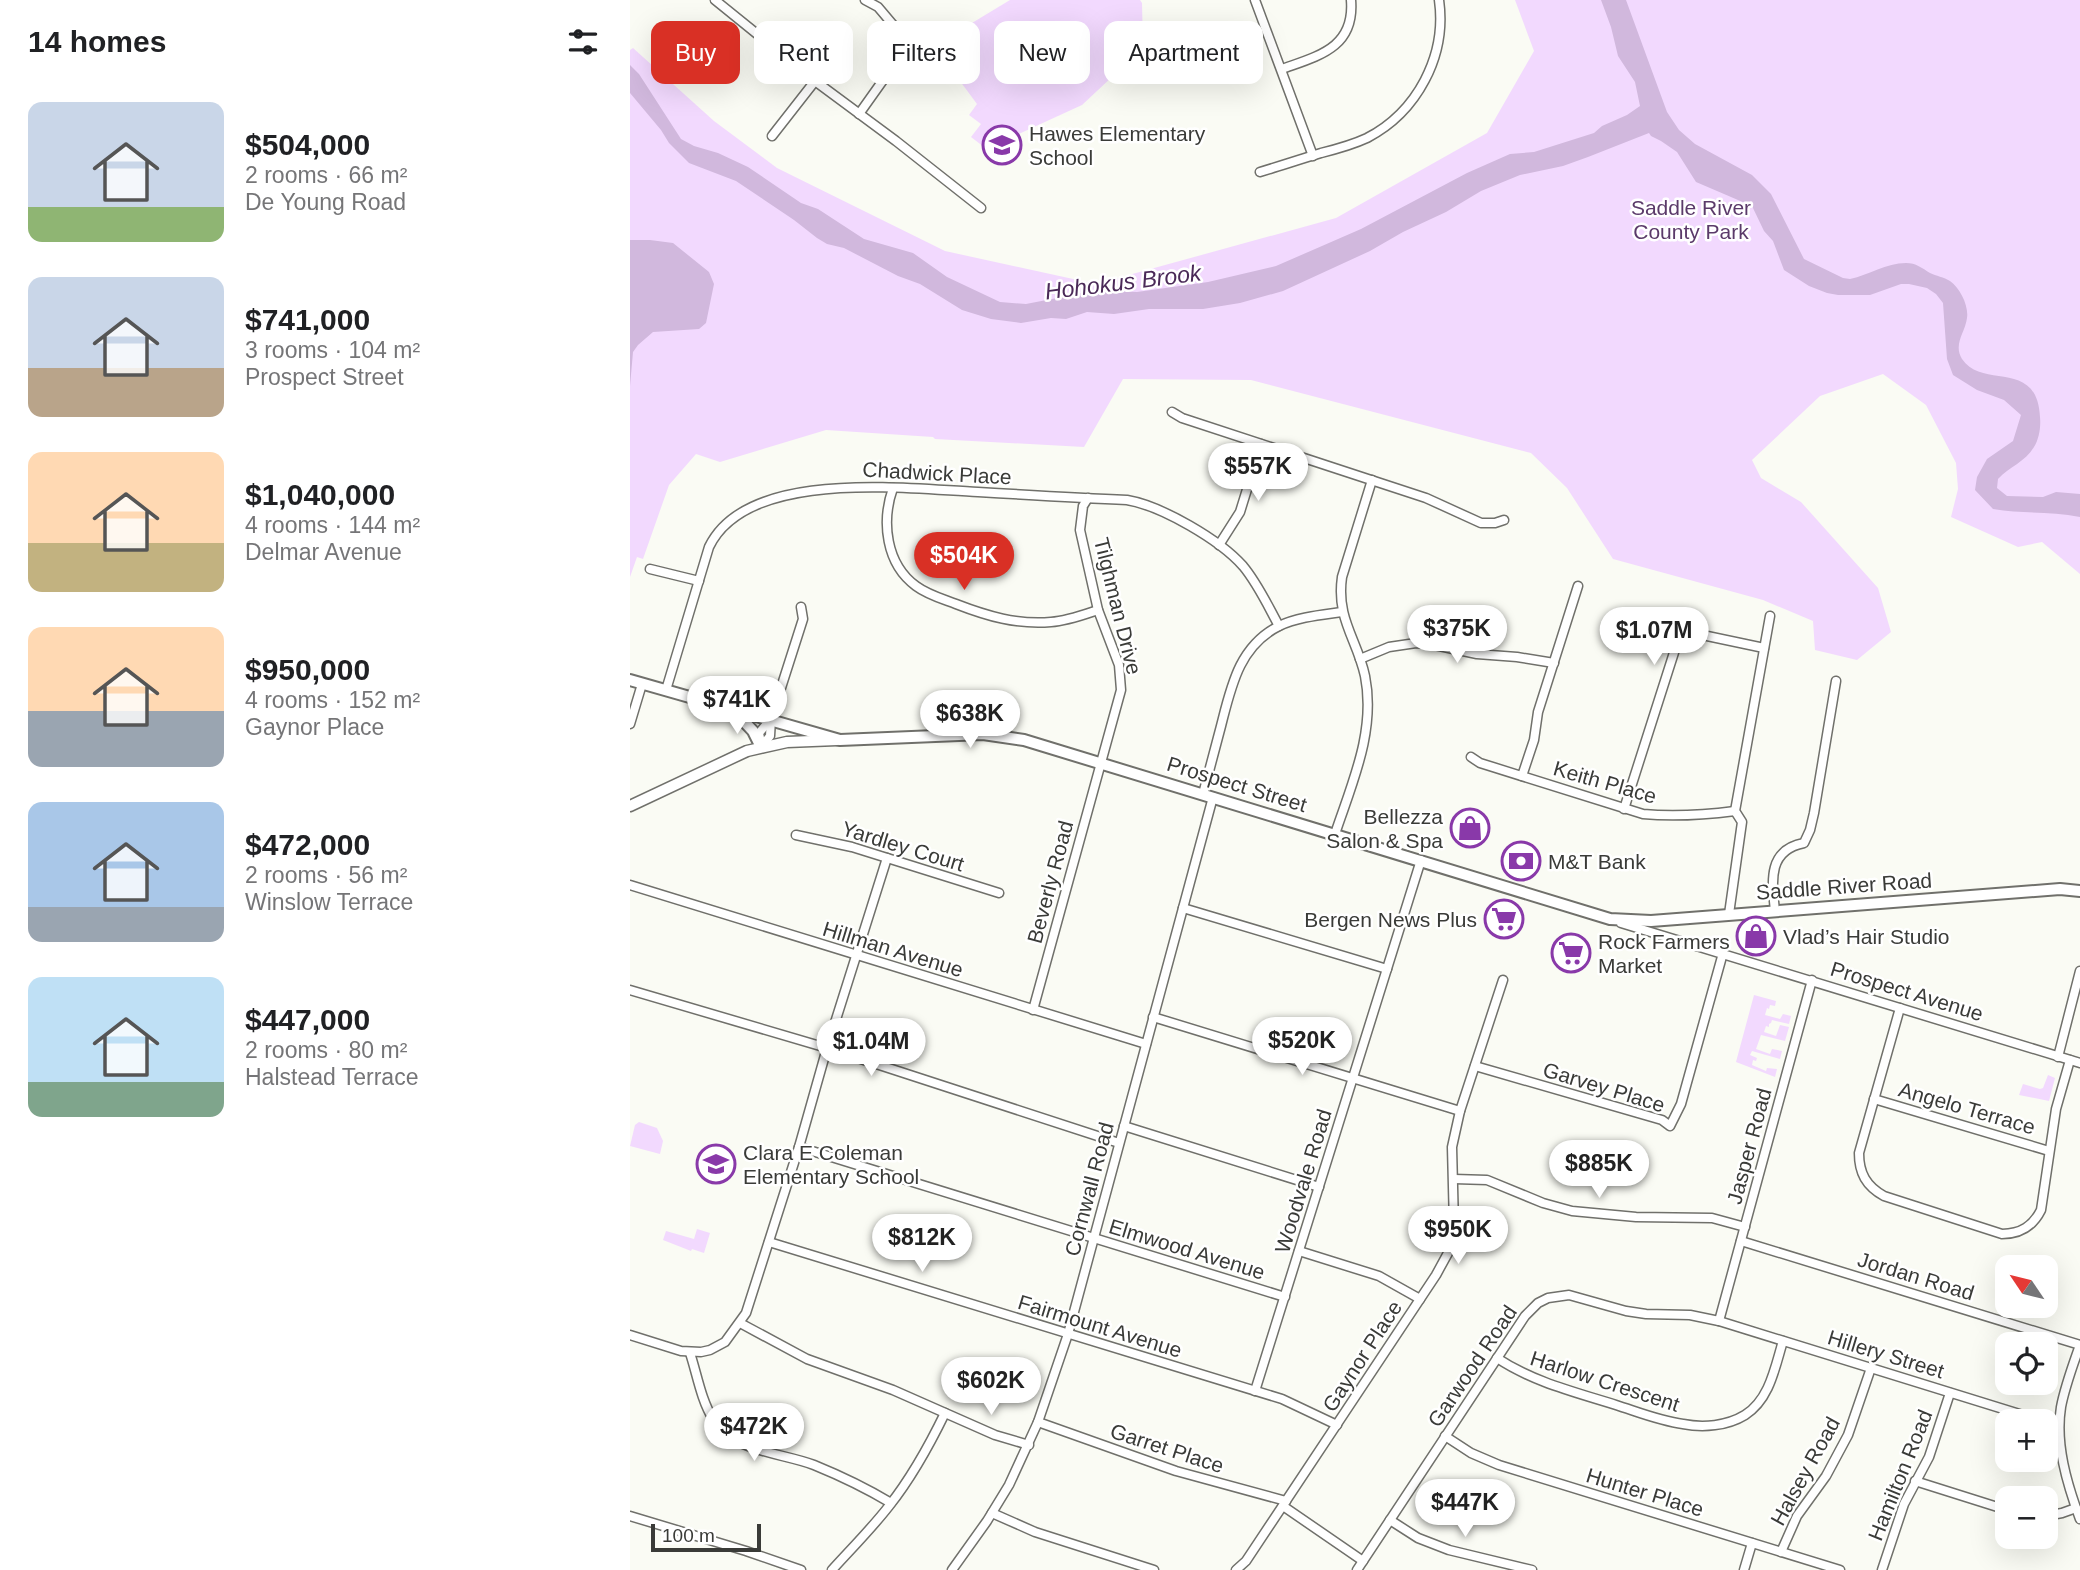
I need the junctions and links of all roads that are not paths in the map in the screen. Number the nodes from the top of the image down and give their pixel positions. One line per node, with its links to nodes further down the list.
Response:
1 (715, 0): 7 (street)
2 (865, 0): 6 (street)
3 (1255, 0): 8 (street)
4 (1351, 0): 8 (street)
5 (1439, 0): 13 (street)
6 (881, 3): 11 (street)
7 (754, 32)
8 (1282, 69): 13 (street)
9 (813, 84): 12 (street)
10 (819, 84): 11 (street)
11 (859, 114): 15 (street)
12 (772, 136)
13 (1313, 156): 14 (street)
14 (1260, 172)
15 (981, 208)
16 (1172, 412): 17 (street)
17 (1261, 444): 18 (street); 22 (street)
18 (1372, 480): 21 (street); 28 (street)
19 (893, 488): 20 (street, Chadwick Place); 24 (street, Chadwick Place); 27 (street)
20 (1088, 498): 22 (street, Chadwick Place); 27 (street, Tilghman Drive)
21 (1504, 520)
22 (1219, 545): 30 (street, Chadwick Place)
23 (650, 569): 24 (street)
24 (699, 582): 37 (street, Chadwick Place)
25 (1578, 586): 33 (street)
26 (801, 607): 39 (street)
27 (1098, 610): 44 (street, Tilghman Drive)
28 (1342, 612): 30 (street); 32 (street)
29 (1770, 616): 31 (street)
30 (1279, 626): 46 (street, Cornwall Road)
31 (1765, 648): 48 (street); 49 (street)
32 (1360, 659): 33 (street); 50 (street)
33 (1554, 663): 45 (street)
34 (630, 680): 36 (main road, Prospect Street)
35 (1836, 681): 58 (street)
36 (642, 684): 37 (main road, Prospect Street); 40 (street)
37 (666, 690): 38 (main road, Prospect Street)
38 (733, 710): 39 (main road, Prospect Street); 42 (main road)
39 (771, 719): 41 (main road, Prospect Street); 42 (street)
40 (630, 724)
41 (840, 740): 42 (street); 44 (main road, Prospect Street)
42 (761, 747): 47 (street)
43 (1471, 757): 45 (street, Keith Place)
44 (1100, 763): 46 (main road, Prospect Street); 69 (street, Beverly Road)
45 (1522, 776): 48 (street, Keith Place)
46 (1208, 796): 50 (main road, Prospect Street); 57 (street, Cornwall Road)
47 (630, 806)
48 (1624, 809): 49 (street, Keith Place)
49 (1735, 811): 59 (street)
50 (1335, 834): 53 (main road, Prospect Street)
51 (796, 835): 52 (street, Yardley Court)
52 (887, 858): 56 (street, Yardley Court); 62 (street)
53 (1421, 860): 60 (main road, Prospect Street); 63 (street, Woodvale Road)
54 (630, 886): 62 (street, Hillman Avenue)
55 (2080, 891): 58 (main road, Saddle River Road)
56 (999, 893)
57 (1183, 908): 63 (street); 70 (street, Cornwall Road)
58 (1775, 911): 59 (main road, Saddle River Road)
59 (1729, 914): 60 (main road, Saddle River Road)
60 (1610, 919): 61 (street, Prospect Street)
61 (1723, 953): 66 (street, Prospect Avenue); 76 (street, Garvey Place)
62 (857, 956): 69 (street, Hillman Avenue); 72 (street)
63 (1387, 969): 77 (street, Woodvale Road)
64 (2080, 971): 73 (street)
65 (1503, 980): 76 (street, Gaynor Place)
66 (1812, 980): 68 (street, Prospect Avenue); 86 (street, Jasper Road)
67 (630, 990): 72 (street)
68 (1900, 1007): 73 (street, Prospect Avenue); 78 (street)
69 (1033, 1010): 71 (street, Hillman Avenue)
70 (1153, 1017): 71 (street, Cornwall Road); 77 (street)
71 (1146, 1044): 80 (street, Cornwall Road)
72 (827, 1048): 81 (street); 82 (street)
73 (2058, 1057): 74 (street, Prospect Avenue)
74 (2070, 1060): 75 (street, Prospect Avenue); 83 (street)
75 (2080, 1063)
76 (1475, 1066): 79 (street, Gaynor Place)
77 (1353, 1078): 79 (street); 85 (street, Woodvale Road)
78 (1874, 1100): 83 (street, Angelo Terrace); 83 (street)
79 (1460, 1111): 84 (street, Gaynor Place)
80 (1124, 1126): 81 (street, Cornwall Road); 85 (street)
81 (1119, 1143): 87 (street, Cornwall Road)
82 (799, 1147): 87 (street, Elmwood Avenue); 89 (street)
83 (2049, 1151)
84 (1454, 1179): 86 (street); 92 (street, Gaynor Place)
85 (1319, 1187): 90 (street, Woodvale Road)
86 (1745, 1227): 88 (street, Jasper Road)
87 (1093, 1239): 91 (street, Elmwood Avenue); 95 (street, Cornwall Road)
88 (1741, 1241): 93 (street, Jasper Road); 98 (street, Jordan Road)
89 (769, 1242): 94 (street); 95 (street, Fairmount Avenue)
90 (1299, 1251): 91 (street, Woodvale Road); 92 (street)
91 (1285, 1297): 102 (street, Woodvale Road)
92 (1420, 1299): 107 (street, Gaynor Place)
93 (1719, 1321): 97 (street, Hillery Street); 100 (street, Garwood Road)
94 (740, 1323): 99 (street); 105 (street)
95 (1068, 1334): 102 (street, Fairmount Avenue); 106 (street, Cornwall Road)
96 (630, 1335): 99 (street)
97 (1783, 1341): 100 (street, Harlow Crescent); 101 (street, Hillery Street)
98 (2080, 1345): 108 (street)
99 (690, 1353): 112 (street)
100 (1497, 1358): 109 (street, Garwood Road)
101 (1871, 1368): 103 (street, Hillery Street); 122 (street, Halsey Road)
102 (1255, 1391): 107 (street, Fairmount Avenue)
103 (1951, 1393): 104 (street, Hillery Street); 111 (street, Hamilton Road)
104 (2002, 1409)
105 (945, 1413): 110 (street); 112 (street)
106 (1038, 1422): 110 (street, Cornwall Road); 113 (street, Garret Place)
107 (1337, 1425): 113 (street, Gaynor Place)
108 (2059, 1426): 115 (street)
109 (1445, 1436): 120 (street, Garwood Road); 121 (street, Hunter Place)
110 (1029, 1445): 116 (street, Cornwall Road)
111 (1915, 1481): 114 (street); 134 (street, Hamilton Road)
112 (891, 1503): 126 (street)
113 (1284, 1504): 123 (street, Garret Place); 129 (street, Gaynor Place)
114 (1995, 1506)
115 (2076, 1508): 117 (street); 119 (street)
116 (992, 1513): 127 (street, Cornwall Road); 128 (street)
117 (2058, 1514)
118 (630, 1517): 125 (street)
119 (2080, 1519)
120 (1390, 1520): 123 (street, Garwood Road); 124 (street)
121 (1752, 1543): 122 (street, Hunter Place); 132 (street)
122 (1781, 1552): 133 (street, Hunter Place)
123 (1363, 1561): 130 (street, Garwood Road)
124 (1512, 1567): 131 (street)
125 (801, 1570)
126 (832, 1570)
127 (952, 1570)
128 (1154, 1570)
129 (1236, 1570)
130 (1357, 1570)
131 (1532, 1570)
132 (1744, 1570)
133 (1840, 1570)
134 (1882, 1570)

